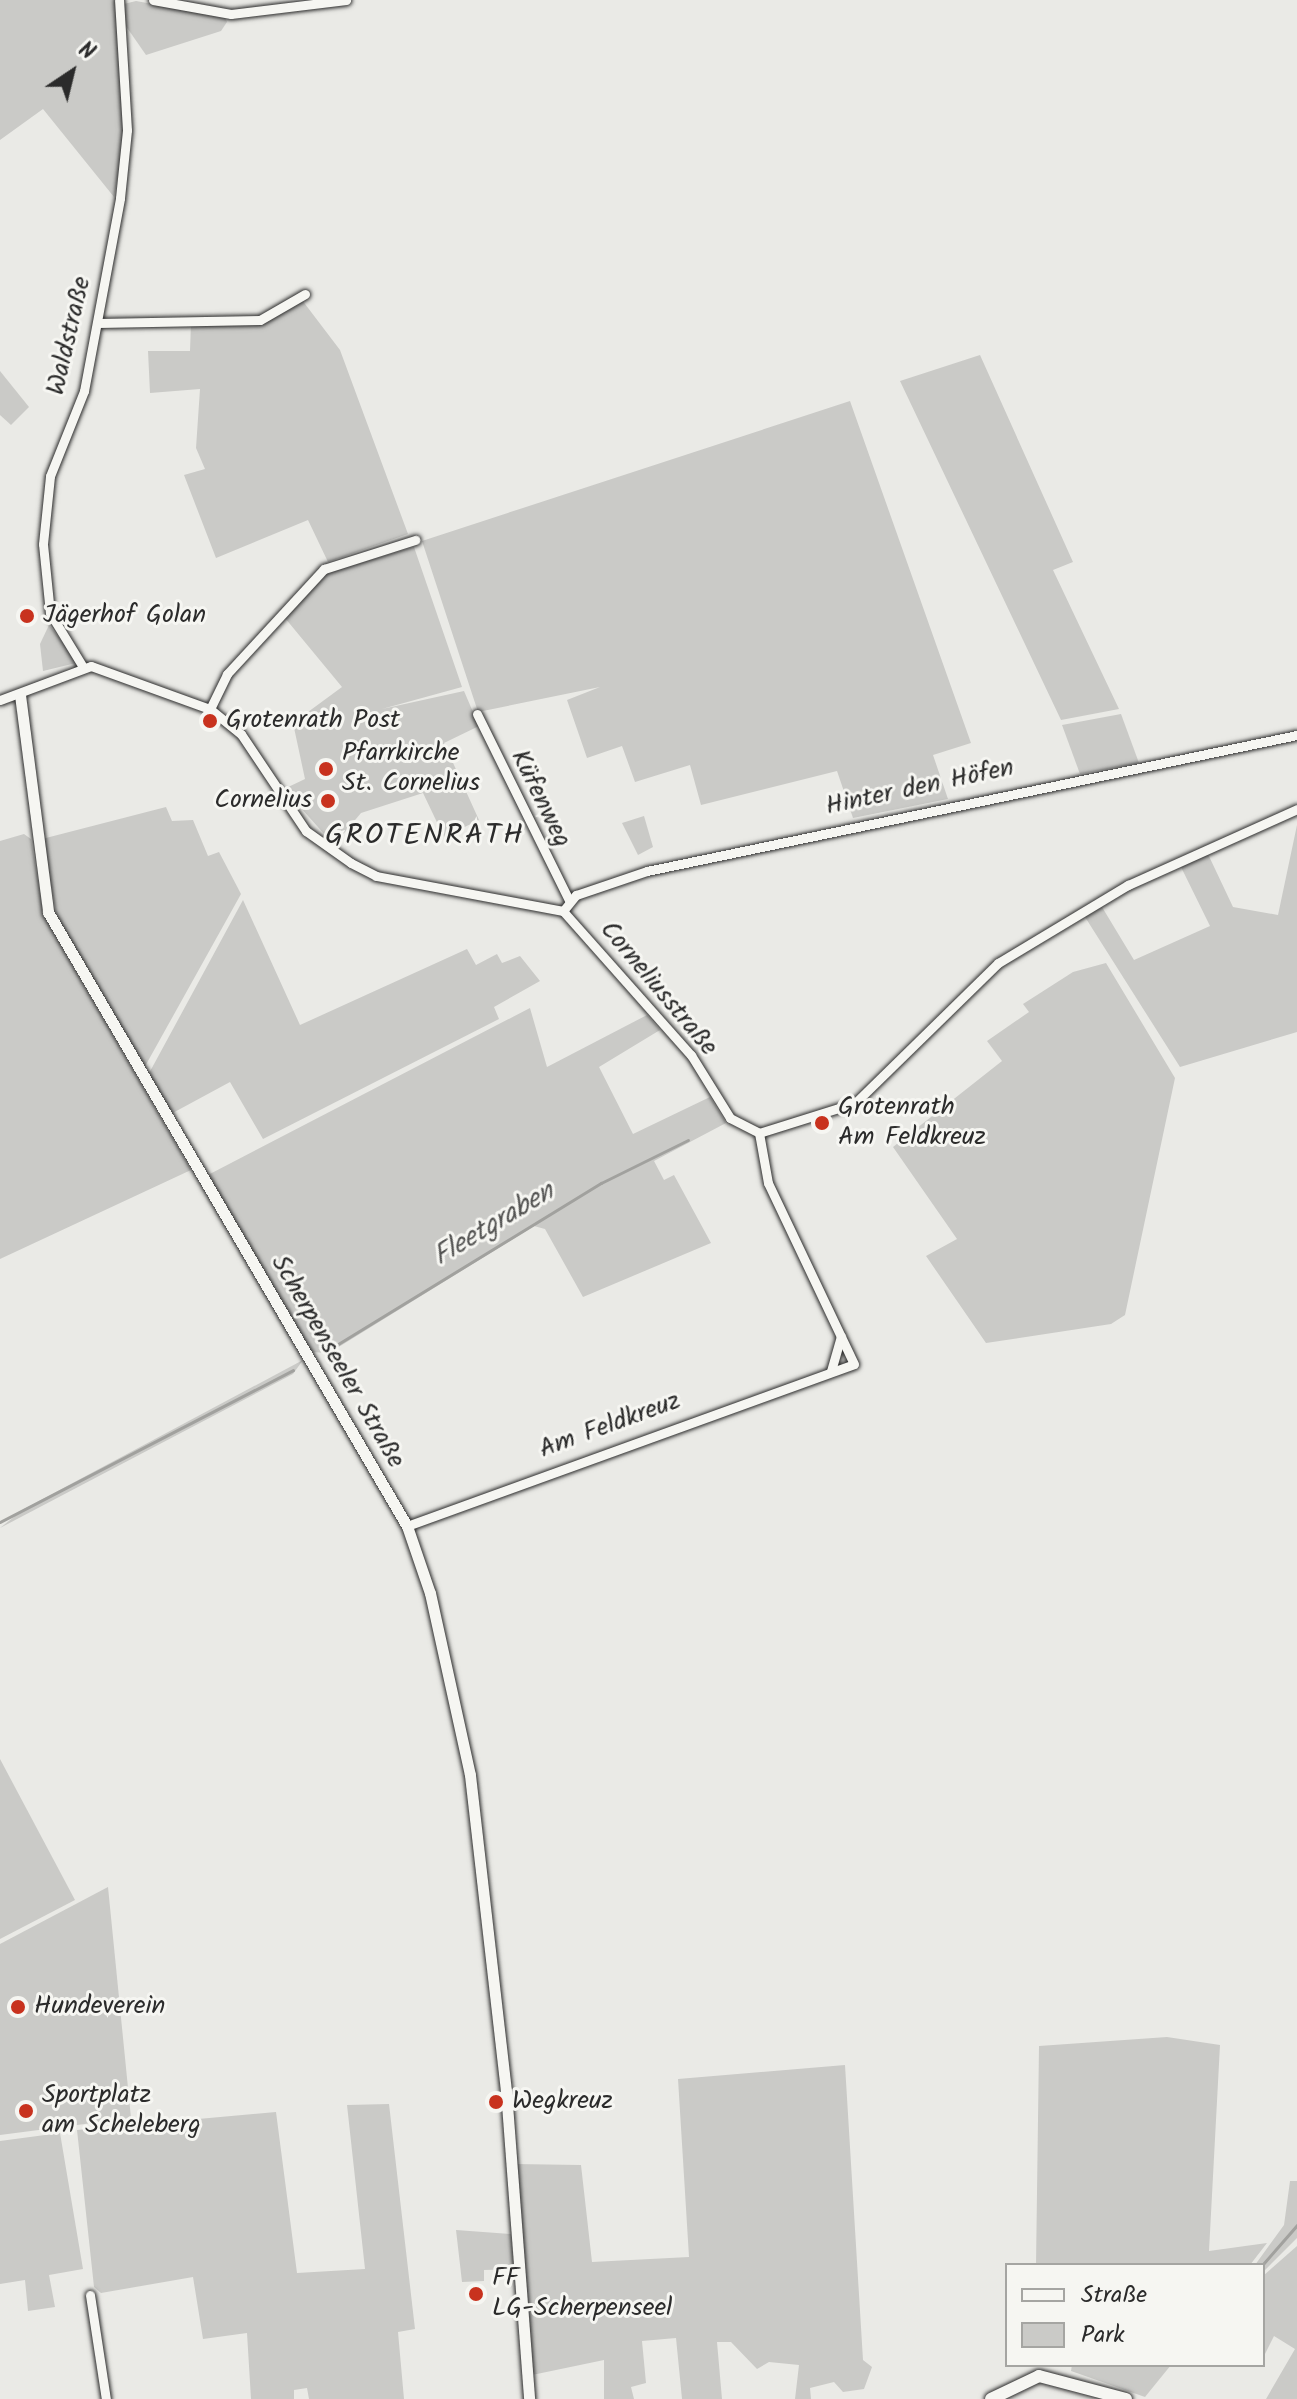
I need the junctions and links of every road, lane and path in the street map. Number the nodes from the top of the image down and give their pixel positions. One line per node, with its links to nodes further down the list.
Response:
1 (119, 0): 5 (street, Waldstraße)
2 (153, 0): 3 (street)
3 (346, 0)
4 (305, 294): 5 (street)
5 (98, 323): 7 (street, Waldstraße)
6 (415, 540): 10 (street)
7 (83, 667): 8 (street); 10 (street, Corneliusstraße)
8 (20, 695): 9 (street); 19 (street, Scherpenseeler Straße)
9 (0, 700)
10 (210, 709): 15 (street, Corneliusstraße)
11 (477, 714): 14 (street, Küfenweg)
12 (1297, 735): 14 (street, Hinter den Höfen)
13 (1297, 809): 16 (street)
14 (569, 900): 15 (street)
15 (563, 911): 16 (street, Corneliusstraße)
16 (759, 1133): 17 (street, Am Feldkreuz)
17 (841, 1336): 18 (street); 18 (street, Am Feldkreuz)
18 (831, 1371): 19 (street, Am Feldkreuz)
19 (407, 1526): 22 (street, Scherpenseeler Straße)
20 (90, 2295): 21 (street)
21 (106, 2399)
22 (529, 2399)
23 (991, 2399): 24 (main road)
24 (1126, 2399)

